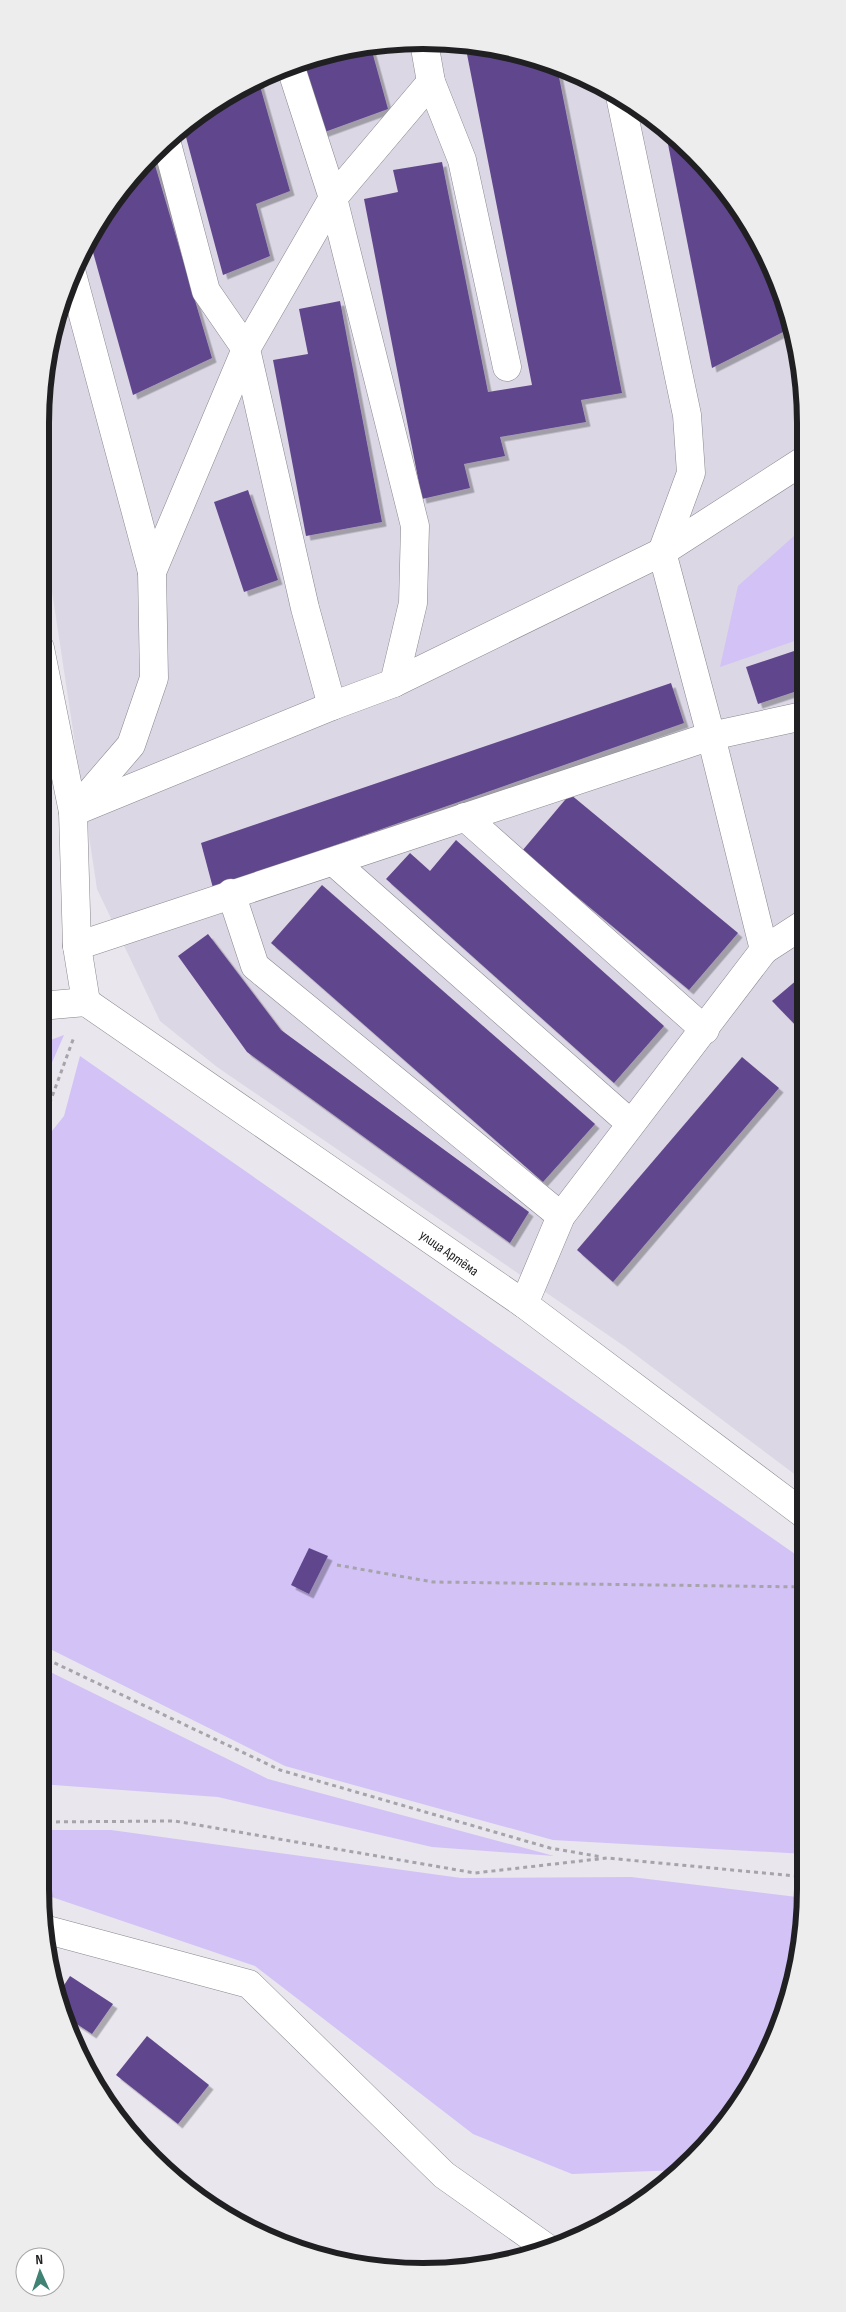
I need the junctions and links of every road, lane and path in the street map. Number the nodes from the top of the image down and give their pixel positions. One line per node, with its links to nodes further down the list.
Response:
1 (425, 49): 3 (street)
2 (292, 73): 6 (street)
3 (432, 82): 6 (street); 9 (street)
4 (622, 107): 11 (street)
5 (168, 149): 8 (street)
6 (333, 198): 8 (street); 13 (street)
7 (75, 285): 12 (street)
8 (246, 349): 12 (street); 15 (street)
9 (507, 367)
10 (797, 465): 11 (street)
11 (662, 552): 13 (street); 17 (street)
12 (152, 572): 18 (street)
13 (394, 683): 15 (street)
14 (49, 693): 18 (street)
15 (332, 706): 18 (street)
16 (797, 717): 17 (street)
17 (711, 736): 19 (street); 24 (street)
18 (73, 812): 23 (street)
19 (465, 818): 20 (street); 27 (street)
20 (334, 862): 21 (street); 29 (street)
21 (231, 893): 23 (street); 30 (street)
22 (797, 929): 24 (street)
23 (77, 946): 25 (street)
24 (764, 950): 27 (street)
25 (86, 1002): 26 (street); 28 (path); 31 (street, улица Артёма)
26 (49, 1005)
27 (705, 1030): 29 (street)
28 (49, 1105)
29 (630, 1124): 30 (street)
30 (560, 1216): 31 (street)
31 (524, 1304): 32 (street, улица Артёма)
32 (797, 1509)
33 (337, 1565): 34 (path)
34 (797, 1587)
35 (49, 1660): 37 (path)
36 (49, 1822): 37 (path)
37 (607, 1858): 38 (path)
38 (797, 1876)
39 (52, 1932): 40 (street)
40 (540, 2244)

